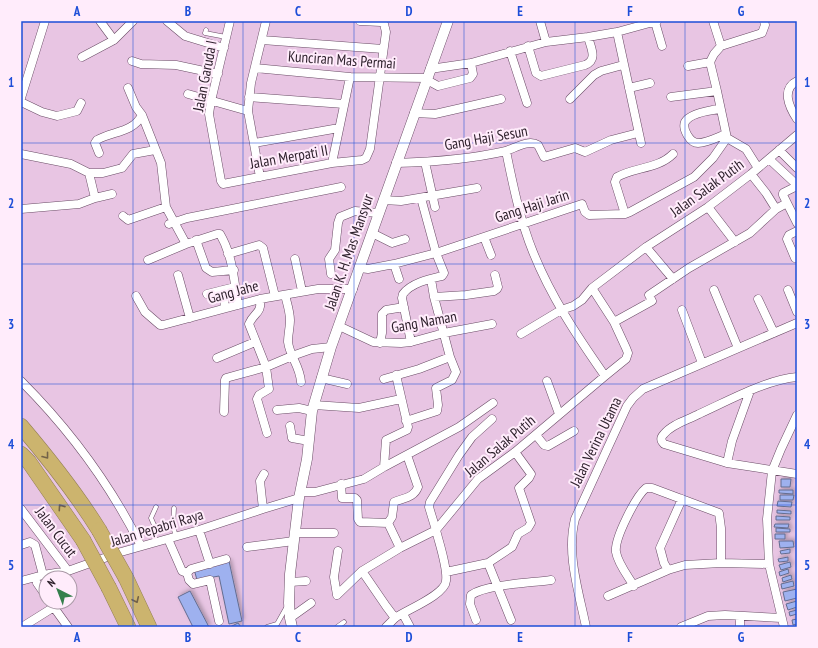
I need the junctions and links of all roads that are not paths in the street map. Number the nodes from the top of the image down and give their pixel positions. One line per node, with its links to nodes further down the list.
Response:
1 (45, 21): 46 (street)
2 (100, 21): 18 (street)
3 (133, 21): 18 (street)
4 (167, 21): 24 (street)
5 (229, 21): 16 (street, Jalan Garuda I)
6 (266, 21): 19 (street)
7 (360, 21): 25 (street)
8 (448, 21): 35 (street, Jalan K. H. Mas Mansyur)
9 (540, 21): 20 (street)
10 (656, 21): 13 (street); 22 (street)
11 (713, 21): 23 (street)
12 (764, 21): 23 (street)
13 (641, 23): 15 (street)
14 (206, 30): 16 (lane)
15 (617, 32): 17 (street); 31 (street)
16 (226, 37): 24 (street, Jalan Garuda I)
17 (588, 37): 20 (street); 21 (street)
18 (114, 40): 27 (street)
19 (262, 40): 25 (street); 33 (street)
20 (546, 42): 21 (street)
21 (528, 46): 26 (street)
22 (662, 46)
23 (721, 46): 29 (street)
24 (224, 48): 34 (street, Jalan Garuda I)
25 (383, 49): 37 (street)
26 (510, 51): 30 (street); 52 (street)
27 (82, 57)
28 (132, 61): 34 (street)
29 (710, 62): 32 (street); 42 (street)
30 (471, 63): 35 (street); 35 (street)
31 (623, 65): 41 (street); 48 (street)
32 (688, 66)
33 (255, 68): 36 (street, Kunciran Mas Permai); 44 (street)
34 (218, 74): 49 (street, Jalan Garuda I)
35 (428, 76): 37 (street, Kunciran Mas Permai); 56 (street, Jalan K. H. Mas Mansyur)
36 (350, 77): 37 (street, Kunciran Mas Permai); 53 (street)
37 (379, 78): 73 (street, Jalan Merpati II)
38 (797, 81): 58 (street)
39 (650, 83): 41 (street)
40 (128, 88): 57 (street)
41 (629, 88): 60 (street)
42 (717, 91): 45 (street); 54 (street)
43 (188, 94): 49 (street)
44 (249, 97): 53 (street); 55 (street)
45 (672, 97)
46 (21, 98)
47 (501, 99): 56 (street)
48 (570, 99)
49 (211, 101): 55 (street); 80 (street, Jalan Garuda I)
50 (21, 102): 51 (street)
51 (81, 103)
52 (527, 103)
53 (344, 104): 59 (street)
54 (720, 109): 62 (street); 62 (street)
55 (248, 111): 63 (street)
56 (414, 113): 74 (street, Jalan K. H. Mas Mansyur)
57 (142, 115): 65 (street); 68 (street)
58 (797, 119)
59 (339, 128): 63 (street); 73 (street)
60 (638, 133): 64 (street); 67 (street, Gang Haji Sesun)
61 (797, 135): 66 (street, Jalan Salak Putih)
62 (726, 136): 75 (street); 96 (street, Gang Haji Jarin)
63 (254, 143): 79 (street)
64 (640, 143)
65 (155, 150): 77 (street); 90 (street)
66 (779, 150): 71 (street, Jalan Salak Putih); 76 (street)
67 (506, 151): 72 (street, Gang Haji Sesun); 99 (street)
68 (99, 153)
69 (21, 154): 77 (street)
70 (673, 154): 96 (street)
71 (769, 159): 75 (street, Jalan Salak Putih); 82 (street)
72 (425, 162): 74 (street, Gang Haji Sesun); 85 (street)
73 (332, 163): 79 (street, Jalan Merpati II)
74 (396, 163): 88 (street, Jalan K. H. Mas Mansyur)
75 (758, 168): 78 (street, Jalan Salak Putih)
76 (797, 168)
77 (88, 173): 86 (street)
78 (751, 174): 92 (street, Jalan Salak Putih); 94 (street)
79 (260, 177): 80 (street, Jalan Merpati II)
80 (222, 183)
81 (341, 186): 98 (street)
82 (797, 186): 89 (street)
83 (477, 188): 85 (street)
84 (112, 194): 86 (street)
85 (432, 196): 87 (street); 91 (street)
86 (95, 198): 93 (street)
87 (421, 198): 88 (street); 110 (street)
88 (383, 200): 95 (street, Jalan K. H. Mas Mansyur)
89 (787, 203): 94 (street); 100 (street)
90 (166, 207): 97 (street); 98 (street)
91 (435, 207)
92 (708, 207): 106 (street); 108 (street, Jalan Salak Putih)
93 (21, 209)
94 (776, 209): 106 (street)
95 (378, 214): 102 (street, Jalan K. H. Mas Mansyur); 118 (street)
96 (625, 214): 99 (street, Gang Haji Jarin)
97 (123, 216)
98 (172, 223): 107 (street)
99 (523, 223): 103 (street, Gang Haji Jarin); 141 (street)
100 (797, 223)
101 (797, 231): 112 (street)
102 (372, 233): 104 (street); 116 (street, Jalan K. H. Mas Mansyur)
103 (484, 237): 110 (street, Gang Haji Jarin); 111 (street)
104 (405, 239)
105 (196, 240): 107 (street); 109 (street); 117 (street)
106 (735, 242): 123 (street)
107 (186, 244): 114 (street)
108 (646, 247): 123 (street); 125 (street, Jalan Salak Putih)
109 (228, 254): 117 (street); 134 (street)
110 (436, 254): 115 (street, Gang Haji Jarin); 122 (street)
111 (491, 255)
112 (795, 258)
113 (294, 259): 130 (street)
114 (148, 260)
115 (394, 264): 116 (street, Gang Haji Jarin); 121 (street)
116 (360, 268): 126 (street, Jalan K. H. Mas Mansyur)
117 (234, 270): 124 (street)
118 (330, 274)
119 (178, 275): 144 (street)
120 (495, 275): 135 (street)
121 (399, 279)
122 (431, 279): 135 (street); 139 (street)
123 (673, 279): 145 (street)
124 (235, 287): 127 (street); 138 (street)
125 (592, 288): 141 (street, Jalan Salak Putih); 145 (street, Jalan Salak Putih)
126 (353, 289): 130 (street, Gang Jahe); 148 (street, Jalan K. H. Mas Mansyur)
127 (223, 290): 131 (street); 140 (street)
128 (714, 290): 156 (street)
129 (788, 290): 143 (street)
130 (302, 291): 132 (street, Gang Jahe)
131 (207, 294)
132 (286, 295): 134 (street, Gang Jahe); 157 (street)
133 (136, 296): 144 (street, Gang Jahe)
134 (275, 296): 136 (street, Gang Jahe)
135 (434, 298): 149 (street)
136 (260, 299): 138 (street, Gang Jahe); 152 (street)
137 (758, 299): 150 (street)
138 (238, 305): 140 (street, Gang Jahe)
139 (404, 307): 153 (street); 154 (street)
140 (225, 308): 144 (street, Gang Jahe)
141 (561, 310): 151 (street, Jalan Salak Putih); 163 (street)
142 (682, 310): 160 (street)
143 (797, 312)
144 (190, 318)
145 (614, 322): 163 (street, Jalan Salak Putih)
146 (797, 323): 150 (street, Jalan Verina Utama)
147 (492, 324): 149 (street, Gang Naman)
148 (339, 326): 154 (street, Gang Naman); 155 (street, Jalan K. H. Mas Mansyur)
149 (444, 333): 153 (street, Gang Naman); 158 (street)
150 (774, 333): 156 (street, Jalan Verina Utama)
151 (521, 334)
152 (255, 342): 159 (street); 161 (street)
153 (411, 342): 154 (street, Gang Naman)
154 (380, 343)
155 (331, 347): 157 (street); 165 (street, Jalan K. H. Mas Mansyur)
156 (738, 348): 160 (street, Jalan Verina Utama)
157 (292, 356): 161 (street); 169 (street)
158 (450, 357): 162 (street); 180 (street)
159 (217, 358)
160 (702, 363): 256 (street, Jalan Verina Utama)
161 (266, 367): 176 (street); 184 (street)
162 (396, 376): 166 (street); 172 (street)
163 (605, 376): 177 (street, Jalan Salak Putih)
164 (797, 376): 171 (street)
165 (321, 378): 170 (street); 174 (street, Jalan K. H. Mas Mansyur)
166 (384, 379)
167 (21, 381): 211 (street)
168 (548, 381): 177 (street)
169 (301, 382)
170 (348, 384)
171 (750, 390): 190 (street); 190 (street)
172 (401, 399): 174 (street); 180 (street)
173 (493, 403): 189 (street, Jalan Pepabri Raya)
174 (313, 408): 175 (street); 186 (street, Jalan K. H. Mas Mansyur)
175 (277, 410)
176 (224, 412)
177 (559, 414): 185 (street, Jalan Salak Putih)
178 (797, 415): 192 (street)
179 (492, 419): 205 (street)
180 (406, 421): 191 (street)
181 (21, 426): 251 (highway, one-way to 251, bridge)
182 (290, 426): 186 (street)
183 (574, 430): 185 (street)
184 (267, 433)
185 (536, 435): 187 (street, Jalan Salak Putih)
186 (309, 441): 196 (street, Jalan K. H. Mas Mansyur)
187 (515, 452): 205 (street, Jalan Salak Putih); 216 (street)
188 (21, 454): 250 (highway, one-way to 188, bridge)
189 (407, 455): 191 (street, Jalan Pepabri Raya); 202 (street)
190 (727, 463): 192 (street)
191 (384, 467): 195 (street, Jalan Pepabri Raya)
192 (772, 471): 194 (street); 219 (street)
193 (264, 474): 201 (street)
194 (797, 474)
195 (341, 484): 196 (street, Jalan Pepabri Raya); 202 (street)
196 (300, 495): 201 (street, Jalan Pepabri Raya); 208 (street, Jalan K. H. Mas Mansyur)
197 (682, 499): 217 (street); 223 (street); 232 (street)
198 (156, 507): 203 (lane)
199 (174, 508): 203 (lane)
200 (21, 509): 221 (street, Jalan Cucut)
201 (263, 509): 204 (street, Jalan Pepabri Raya)
202 (388, 523): 213 (street)
203 (173, 527): 207 (lane)
204 (200, 530): 207 (street, Jalan Pepabri Raya); 218 (street)
205 (436, 530): 213 (street); 225 (street)
206 (334, 532): 208 (street)
207 (176, 537): 209 (street, Jalan Pepabri Raya)
208 (295, 537): 212 (street); 231 (street, Jalan K. H. Mas Mansyur)
209 (168, 539): 211 (street, Jalan Pepabri Raya); 226 (street)
210 (21, 545): 220 (street)
211 (142, 546): 222 (street, Jalan Pepabri Raya)
212 (247, 547)
213 (400, 548): 224 (street)
214 (338, 551): 224 (street)
215 (226, 559): 218 (street)
216 (488, 563): 225 (street); 233 (street)
217 (721, 563): 219 (street); 223 (street)
218 (210, 564): 226 (street)
219 (768, 564): 242 (street)
220 (42, 570)
221 (67, 570)
222 (71, 570)
223 (668, 570): 232 (street)
224 (362, 571): 241 (street)
225 (446, 572): 239 (street)
226 (187, 574): 245 (street)
227 (38, 576): 230 (street, Jalan Pepabri Raya)
228 (306, 580): 231 (street)
229 (551, 580): 233 (street)
230 (21, 581)
231 (290, 582): 235 (street, Jalan K. H. Mas Mansyur)
232 (634, 586): 234 (street)
233 (497, 587): 243 (street); 244 (street)
234 (608, 596)
235 (289, 603): 247 (street, Jalan K. H. Mas Mansyur); 252 (lane)
236 (311, 603): 247 (street)
237 (45, 610): 248 (street)
238 (56, 610): 249 (street)
239 (403, 614): 241 (street); 255 (street)
240 (740, 617): 242 (street); 257 (street); 258 (street)
241 (395, 618): 254 (street)
242 (781, 618): 259 (street)
243 (476, 620)
244 (511, 620)
245 (219, 621)
246 (344, 622): 253 (lane)
247 (291, 623)
248 (22, 627)
249 (68, 627)
250 (128, 627)
251 (149, 627)
252 (267, 627)
253 (337, 627)
254 (386, 627)
255 (410, 627)
256 (586, 627)
257 (681, 627)
258 (740, 627)
259 (784, 627)

